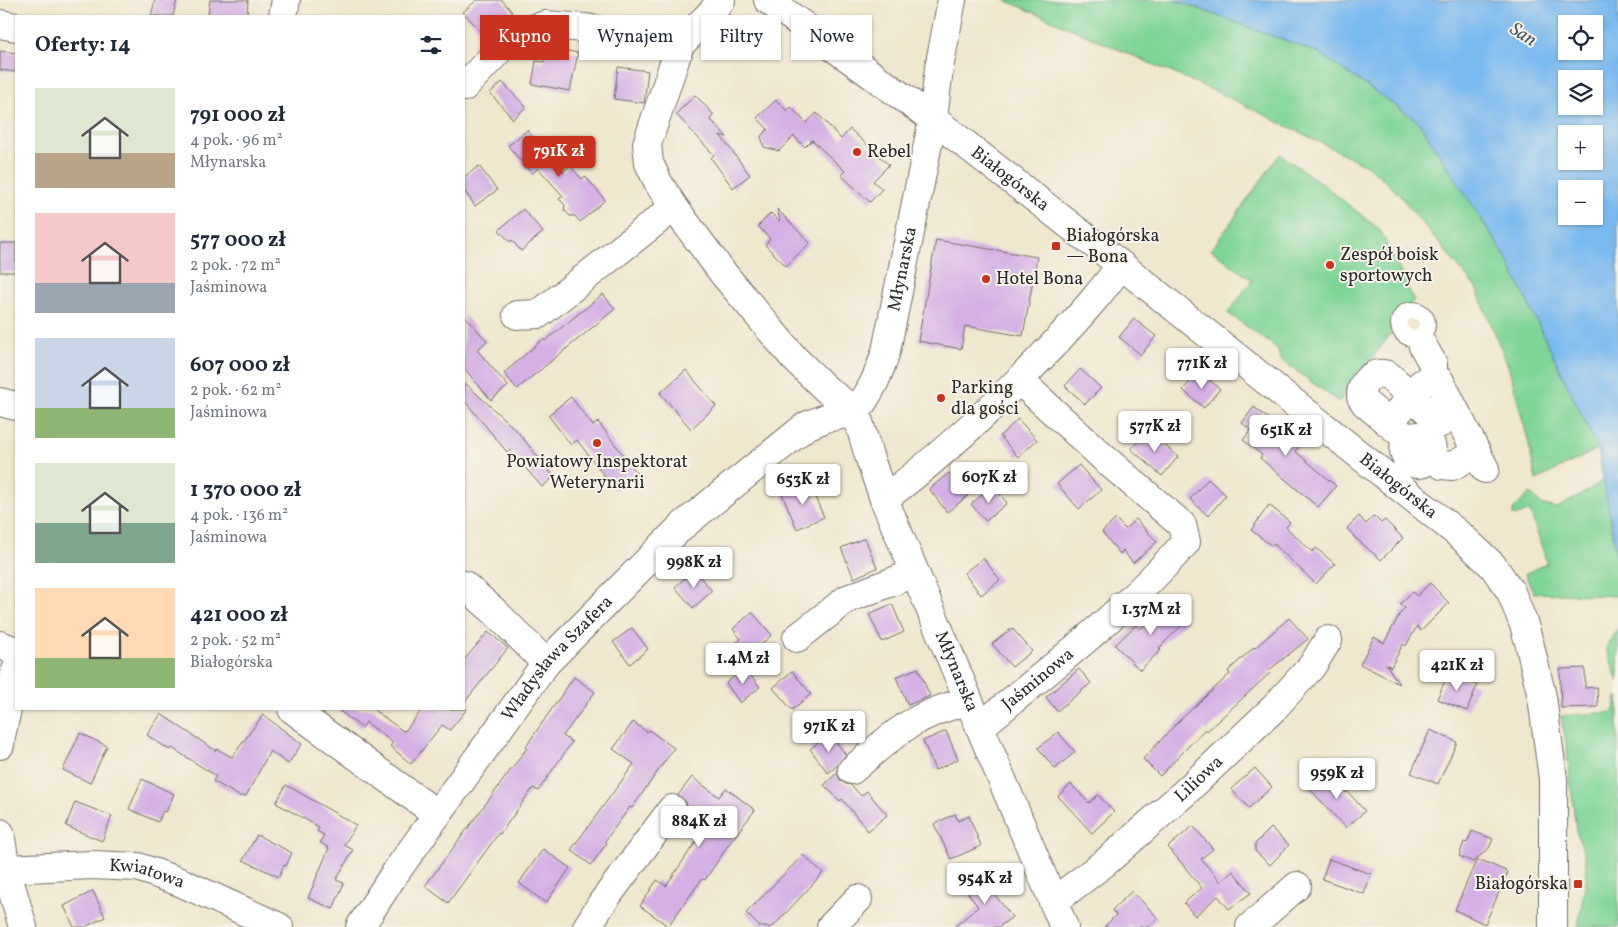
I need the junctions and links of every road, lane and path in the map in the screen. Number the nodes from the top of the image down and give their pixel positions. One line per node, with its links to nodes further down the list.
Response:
1 (286, 0): 5 (street)
2 (721, 0): 9 (street)
3 (768, 0): 12 (street, Białogórska)
4 (952, 0): 12 (street, Młynarska)
5 (283, 15)
6 (0, 24): 7 (street)
7 (15, 27)
8 (579, 27): 11 (street)
9 (691, 34)
10 (675, 60): 13 (street)
11 (465, 86)
12 (933, 119): 14 (street, Białogórska); 22 (street, Młynarska)
13 (674, 207): 15 (street); 22 (street)
14 (1121, 265): 18 (street); 52 (street, Białogórska)
15 (517, 315)
16 (1419, 336): 17 (street)
17 (1433, 378): 19 (street); 23 (street)
18 (1020, 381): 24 (street); 35 (street, Jaśminowa)
19 (1411, 396): 23 (street); 23 (street); 23 (street)
20 (0, 402): 21 (street)
21 (15, 406)
22 (856, 412): 24 (street, Młynarska); 31 (street, Władysława Szafera)
23 (1425, 432): 23 (street)
24 (884, 499): 25 (street, Młynarska)
25 (915, 573): 27 (street); 33 (street, Młynarska)
26 (465, 586): 31 (street)
27 (797, 638)
28 (1328, 640): 44 (street, Liliowa)
29 (0, 645): 30 (street)
30 (15, 651)
31 (546, 664): 40 (street, Władysława Szafera)
32 (15, 674): 36 (street)
33 (968, 701): 35 (street, Młynarska); 38 (street)
34 (293, 710): 40 (street)
35 (980, 727): 44 (street, Młynarska)
36 (0, 736): 37 (street)
37 (0, 745)
38 (852, 770)
39 (672, 809): 48 (street)
40 (437, 814): 47 (street, Władysława Szafera)
41 (2, 851): 45 (street); 46 (street, Kwiatowa)
42 (1297, 886): 51 (street)
43 (858, 898): 49 (street)
44 (1053, 902): 50 (street, Młynarska)
45 (23, 927)
46 (279, 927)
47 (360, 927)
48 (587, 927)
49 (831, 927)
50 (1064, 927)
51 (1250, 927)
52 (1553, 927)

